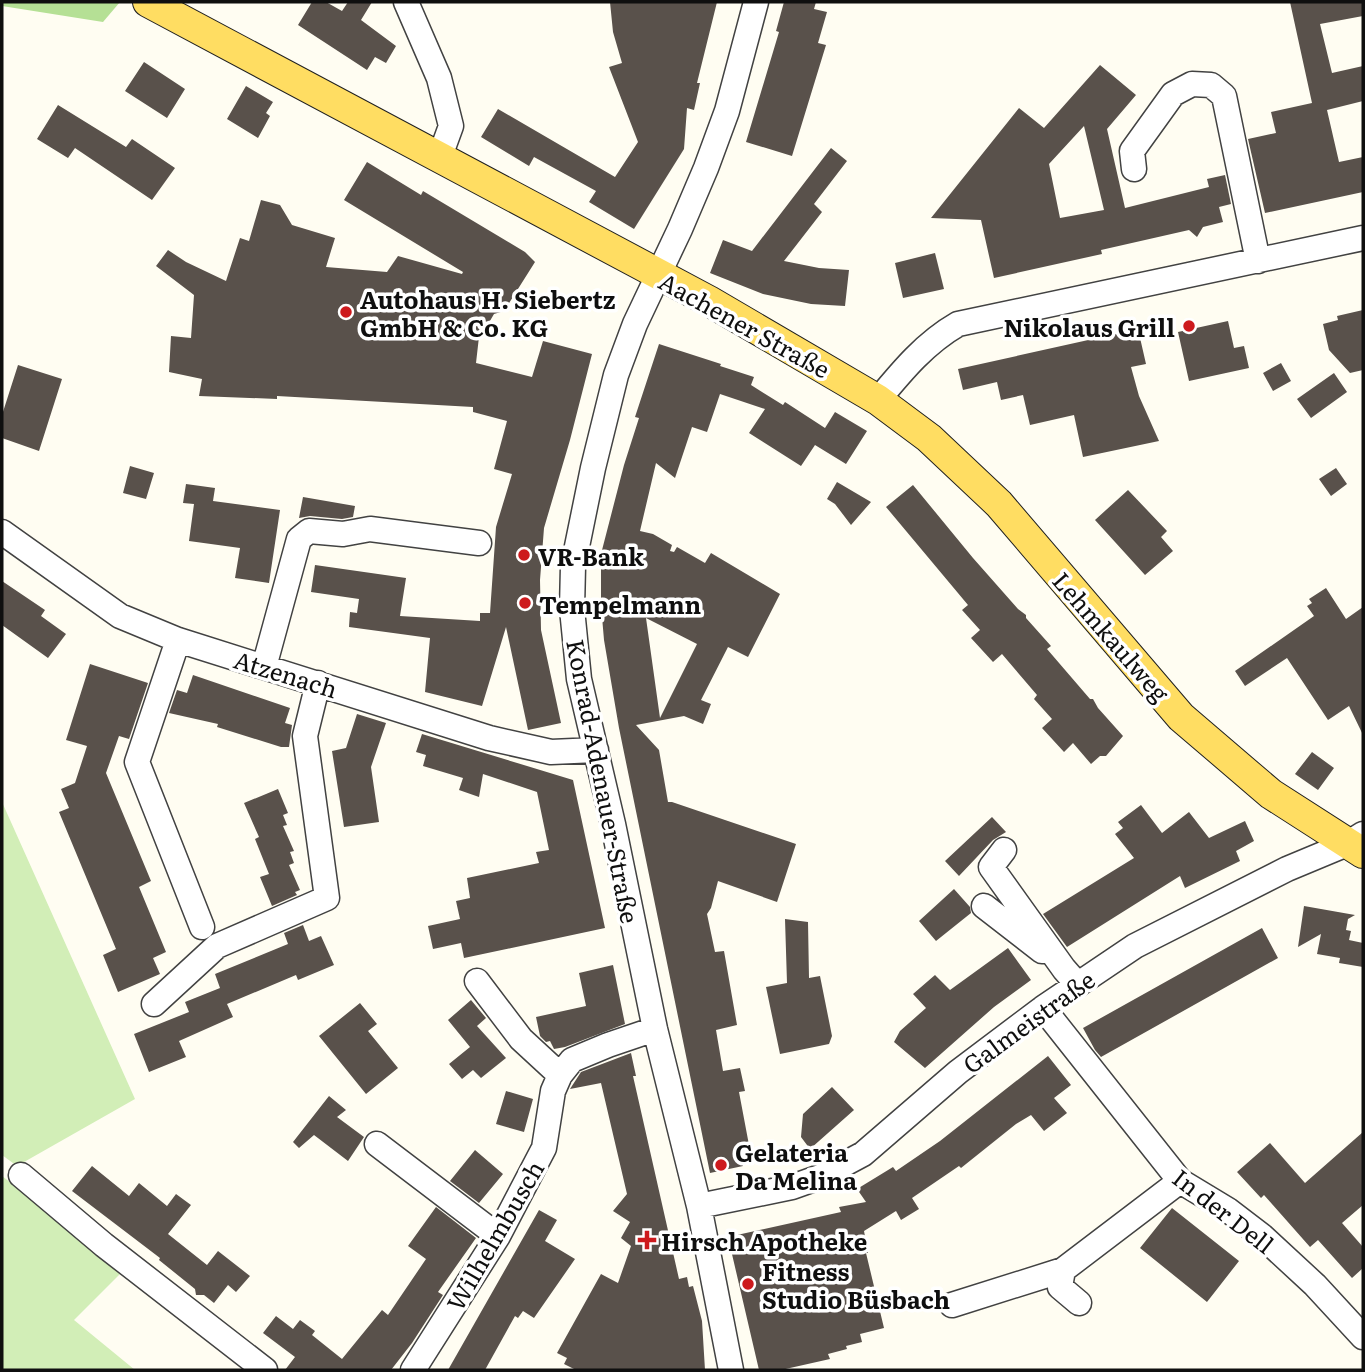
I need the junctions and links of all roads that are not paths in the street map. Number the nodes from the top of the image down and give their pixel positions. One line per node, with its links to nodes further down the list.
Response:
1 (148, 2): 4 (main road, Aachener Straße)
2 (406, 2): 4 (street)
3 (756, 2): 8 (street, Konrad-Adenauer-Straße)
4 (439, 159): 8 (main road, Aachener Straße)
5 (1134, 169): 7 (street)
6 (1363, 239): 7 (street)
7 (1258, 261): 9 (street)
8 (658, 276): 9 (main road, Aachener Straße); 15 (street, Konrad-Adenauer-Straße)
9 (878, 400): 16 (main road, Lehmkaulweg)
10 (2, 532): 12 (street, Atzenach)
11 (479, 543): 13 (street)
12 (178, 640): 13 (street, Atzenach); 19 (street)
13 (264, 667): 14 (street, Atzenach)
14 (318, 683): 15 (street, Atzenach); 22 (street)
15 (596, 750): 24 (street, Konrad-Adenauer-Straße)
16 (1358, 844): 20 (street, Galmeistraße)
17 (1004, 850): 20 (street)
18 (984, 906): 20 (street)
19 (202, 927)
20 (1071, 977): 23 (street, Galmeistraße)
21 (477, 981): 25 (street)
22 (154, 1004)
23 (1043, 1008): 28 (street, In der Dell); 29 (street, Galmeistraße)
24 (655, 1029): 25 (street); 29 (street, Konrad-Adenauer-Straße)
25 (561, 1075): 30 (street, Wilhelmbusch)
26 (377, 1144): 30 (street)
27 (20, 1175): 35 (street)
28 (1180, 1181): 31 (street); 34 (street, In der Dell)
29 (699, 1206): 37 (street, Konrad-Adenauer-Straße)
30 (498, 1236): 36 (street, Wilhelmbusch)
31 (1063, 1270): 32 (street); 33 (street)
32 (1079, 1303)
33 (952, 1305)
34 (1363, 1337)
35 (265, 1370)
36 (412, 1370)
37 (731, 1370)

